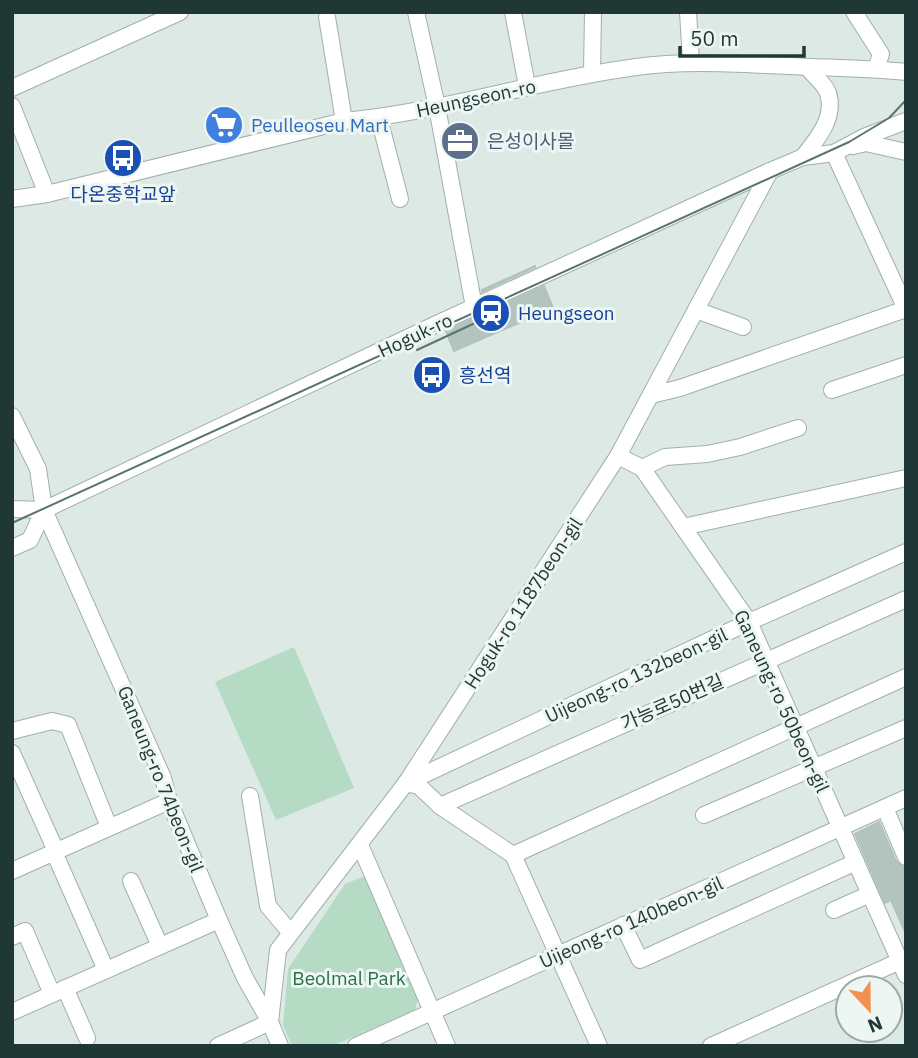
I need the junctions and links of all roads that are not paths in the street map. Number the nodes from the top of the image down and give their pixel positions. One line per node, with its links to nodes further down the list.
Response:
1 (180, 12): 14 (street)
2 (415, 12): 16 (street)
3 (513, 12): 13 (street)
4 (593, 12): 12 (street)
5 (688, 12): 9 (street)
6 (853, 12): 11 (street)
7 (327, 17): 18 (street)
8 (906, 58): 11 (street)
9 (691, 62): 10 (street, Heungseon-ro); 12 (street, Heungseon-ro)
10 (807, 67): 11 (street, Heungseon-ro); 22 (street)
11 (891, 71)
12 (592, 74): 13 (street, Heungseon-ro)
13 (527, 86): 16 (street, Heungseon-ro)
14 (12, 88)
15 (12, 106): 24 (street)
16 (437, 107): 17 (street, Heungseon-ro); 27 (street)
17 (379, 118): 18 (street, Heungseon-ro); 26 (street)
18 (344, 121): 24 (street, Heungseon-ro)
19 (906, 121): 20 (street, Hoguk-ro)
20 (841, 150): 21 (street); 22 (street, Hoguk-ro); 28 (street)
21 (906, 152)
22 (803, 157): 23 (street, Hoguk-ro)
23 (770, 171): 27 (street, Hoguk-ro); 29 (street, Hoguk-ro 1187beon-gil)
24 (47, 194): 25 (street, Heungseon-ro)
25 (12, 199)
26 (400, 199)
27 (474, 307): 40 (street, Hoguk-ro)
28 (906, 309): 33 (street)
29 (696, 310): 30 (street); 33 (street, Hoguk-ro 1187beon-gil)
30 (743, 327)
31 (906, 365): 32 (street)
32 (832, 390)
33 (651, 395): 36 (street, Hoguk-ro 1187beon-gil)
34 (12, 416): 40 (street, Ganeung-ro 74beon-gil)
35 (798, 428): 37 (street)
36 (618, 456): 37 (street, Ganeung-ro 50beon-gil); 53 (street, Hoguk-ro 1187beon-gil)
37 (642, 468): 41 (street, Ganeung-ro 50beon-gil)
38 (906, 478): 41 (street)
39 (12, 509): 40 (street, Hoguk-ro)
40 (44, 510): 42 (street); 56 (street, Ganeung-ro 74beon-gil)
41 (683, 527): 45 (street, Ganeung-ro 50beon-gil)
42 (12, 548)
43 (906, 552): 45 (street, Uijeong-ro 132beon-gil)
44 (906, 599): 46 (street, 가능로50번길)
45 (749, 622): 46 (street, Ganeung-ro 50beon-gil); 53 (street, Uijeong-ro 132beon-gil)
46 (766, 660): 48 (street, Ganeung-ro 50beon-gil); 57 (street, 가능로50번길)
47 (906, 677): 48 (street)
48 (796, 727): 52 (street, Ganeung-ro 50beon-gil); 64 (street)
49 (906, 728): 52 (street)
50 (12, 731): 60 (street)
51 (12, 753): 63 (street)
52 (814, 768): 59 (street); 61 (street, Ganeung-ro 50beon-gil)
53 (406, 783): 57 (street); 62 (street, Hoguk-ro 1187beon-gil)
54 (250, 796): 73 (street)
55 (906, 798): 58 (street, Uijeong-ro 140beon-gil)
56 (169, 801): 60 (street); 71 (street, Ganeung-ro 74beon-gil)
57 (440, 806): 64 (street)
58 (885, 808): 61 (street, Uijeong-ro 140beon-gil); 65 (street)
59 (704, 815)
60 (109, 827): 63 (street)
61 (840, 828): 66 (street, Ganeung-ro 50beon-gil); 72 (street, Uijeong-ro 140beon-gil)
62 (360, 845): 73 (street, Hoguk-ro 1187beon-gil); 80 (street)
63 (55, 852): 67 (street); 78 (street)
64 (513, 855): 76 (street)
65 (906, 857)
66 (856, 862): 69 (street, Ganeung-ro 50beon-gil); 72 (street)
67 (12, 870)
68 (131, 881): 75 (street)
69 (870, 894): 70 (street); 77 (street, Ganeung-ro 50beon-gil)
70 (834, 910)
71 (219, 920): 75 (street); 82 (street, Ganeung-ro 74beon-gil)
72 (623, 925): 76 (street, Uijeong-ro 140beon-gil)
73 (290, 932): 82 (street, Hoguk-ro 1187beon-gil)
74 (12, 937): 79 (street)
75 (160, 946): 78 (street)
76 (558, 954): 80 (street, Uijeong-ro 140beon-gil); 88 (street)
77 (903, 968): 89 (street)
78 (106, 970): 79 (street)
79 (59, 991): 81 (street); 83 (street)
80 (432, 1011): 86 (street, Uijeong-ro 140beon-gil); 87 (street)
81 (12, 1012)
82 (270, 1022): 84 (street); 85 (street, Ganeung-ro 74beon-gil)
83 (88, 1038)
84 (218, 1046)
85 (280, 1046)
86 (356, 1046)
87 (447, 1046)
88 (599, 1046)
89 (710, 1046)

